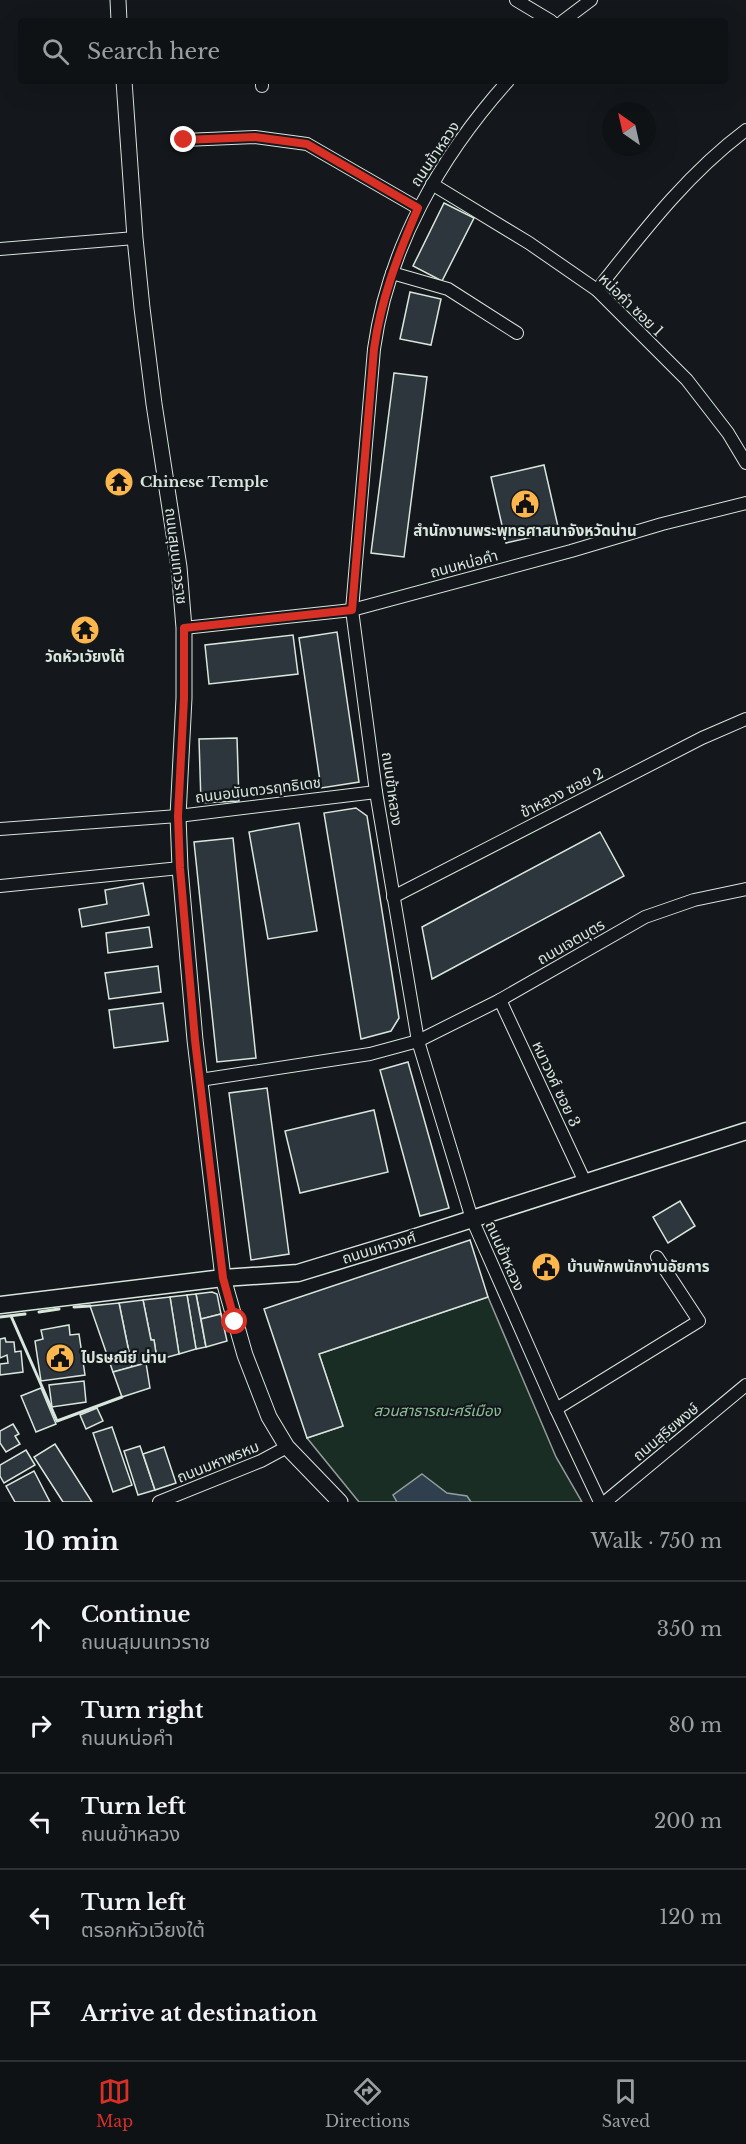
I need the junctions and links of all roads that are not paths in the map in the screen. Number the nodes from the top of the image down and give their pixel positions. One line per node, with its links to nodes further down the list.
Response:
1 (118, 0): 4 (street)
2 (516, 0): 5 (street)
3 (591, 0): 6 (street)
4 (119, 18)
5 (546, 18)
6 (567, 18)
7 (124, 84): 13 (street, ถนนสุมนเทวราช)
8 (505, 84): 11 (street, ถนนข้าหลวง)
9 (746, 130): 16 (street)
10 (184, 140): 12 (street)
11 (432, 184): 12 (street, ถนนข้าหลวง); 16 (street, หน่อคำ ซอย 1)
12 (418, 208): 15 (street, ถนนข้าหลวง)
13 (135, 237): 14 (street); 21 (street, ถนนสุมนเทวราช)
14 (0, 249)
15 (392, 273): 17 (street); 20 (street, ถนนข้าหลวง)
16 (597, 290): 18 (street, หน่อคำ ซอย 1)
17 (517, 333)
18 (746, 463)
19 (746, 503): 20 (street, ถนนหน่อคำ)
20 (352, 610): 21 (street, ถนนหน่อคำ); 23 (street, ถนนข้าหลวง)
21 (184, 628): 24 (street, ถนนสุมนเทวราช)
22 (746, 719): 29 (street, ข้าหลวง ซอย 2)
23 (376, 792): 24 (street, ถนนอนันตวรฤทธิเดช); 29 (street, ถนนข้าหลวง)
24 (178, 816): 25 (street, ถนนอนันตวรฤทธิเดช); 26 (street, ถนนสุมนเทวราช)
25 (0, 829)
26 (180, 868): 27 (street); 32 (street, ถนนสุมนเทวราช)
27 (0, 886)
28 (746, 889): 30 (street, ถนนเจตบุตร)
29 (393, 897): 31 (street, ถนนข้าหลวง)
30 (500, 1000): 31 (street, ถนนเจตบุตร); 34 (street, หมาวงศ์ ซอย 3)
31 (417, 1041): 32 (street, ถนนเจตบุตร); 35 (street, ถนนข้าหลวง)
32 (200, 1080): 37 (street, ถนนสุมนเทวราช)
33 (746, 1131): 34 (main road, ถนนมหาวงศ์)
34 (585, 1182): 35 (main road, ถนนมหาวงศ์)
35 (472, 1219): 37 (main road, ถนนมหาวงศ์); 40 (street, ถนนข้าหลวง)
36 (657, 1257): 40 (street)
37 (223, 1278): 38 (main road, ถนนมหาวงศ์); 41 (street, ถนนสุมนเทวราช)
38 (0, 1305)
39 (746, 1385): 44 (street, ถนนสุริยพงษ์)
40 (556, 1409): 44 (street, ถนนข้าหลวง)
41 (287, 1447): 42 (street, ถนนมหาพรหม); 43 (street, ถนนสุมนเทวราช)
42 (159, 1502)
43 (340, 1502)
44 (603, 1502)

